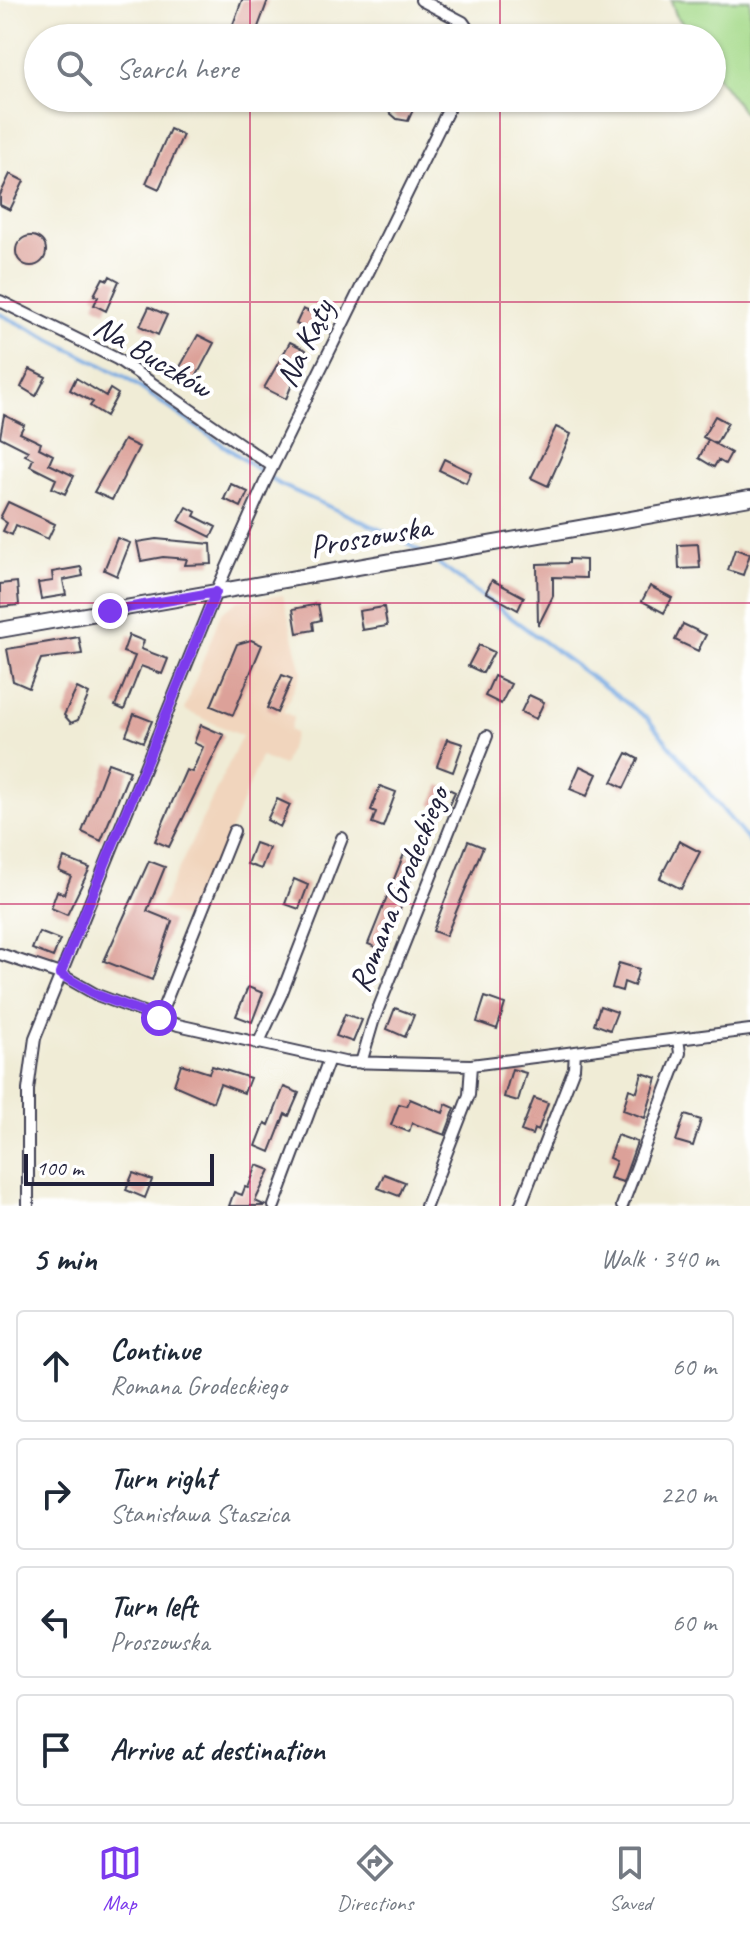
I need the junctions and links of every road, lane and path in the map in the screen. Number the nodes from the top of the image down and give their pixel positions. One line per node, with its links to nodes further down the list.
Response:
1 (421, 0): 2 (street)
2 (464, 24)
3 (447, 112): 5 (street, Na Kąty)
4 (0, 301): 5 (street, Na Buczków)
5 (271, 468): 7 (street, Na Kąty)
6 (750, 498): 7 (main road, Proszowska)
7 (216, 592): 8 (main road, Proszowska); 13 (street, Na Kąty)
8 (0, 630)
9 (487, 736): 20 (street, Romana Grodeckiego)
10 (234, 831): 14 (street)
11 (342, 838): 17 (street)
12 (0, 954): 13 (street)
13 (60, 974): 14 (street); 22 (street, Na Kąty)
14 (159, 1018): 17 (street)
15 (750, 1030): 16 (street)
16 (678, 1039): 18 (street); 26 (street)
17 (258, 1044): 19 (street)
18 (575, 1052): 21 (street); 25 (street)
19 (329, 1059): 20 (street); 23 (street)
20 (361, 1063): 21 (street)
21 (471, 1065): 24 (street)
22 (28, 1206)
23 (274, 1206)
24 (426, 1206)
25 (520, 1206)
26 (622, 1206)

